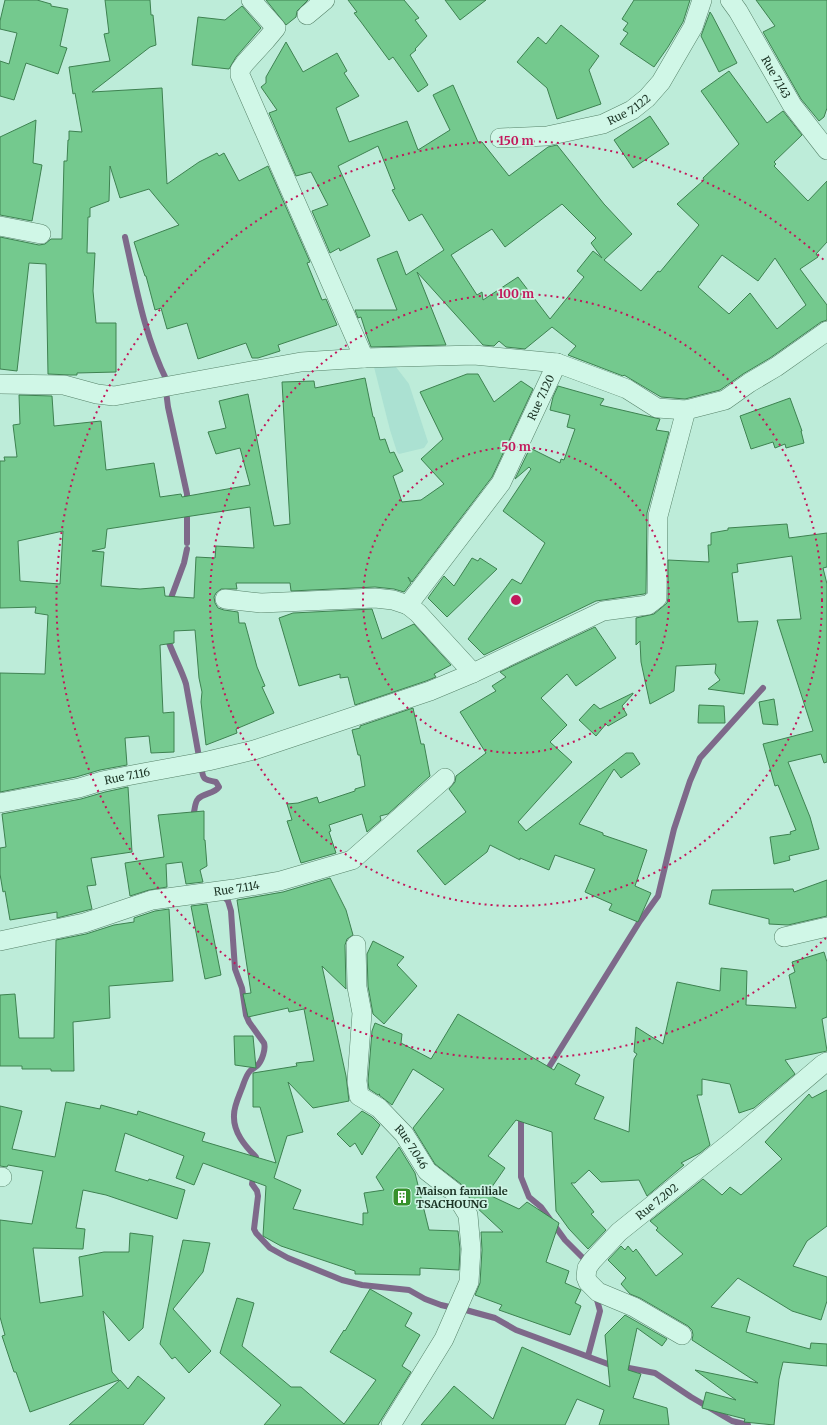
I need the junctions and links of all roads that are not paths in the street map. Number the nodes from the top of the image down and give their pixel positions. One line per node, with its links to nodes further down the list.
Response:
1 (251, 0): 11 (street)
2 (325, 0): 5 (street)
3 (702, 0): 6 (street, Rue 7.122)
4 (730, 0): 7 (street, Rue 7.143)
5 (307, 15)
6 (500, 138)
7 (827, 150)
8 (0, 226): 9 (street)
9 (41, 234)
10 (827, 331): 14 (street, Rue 7.120)
11 (364, 358): 12 (street); 13 (street)
12 (557, 363): 14 (street, Rue 7.120); 16 (street, Rue 7.120)
13 (0, 384)
14 (686, 410): 17 (street, Rue 7.116)
15 (225, 599): 16 (street)
16 (408, 605): 17 (street)
17 (473, 673): 19 (street, Rue 7.116)
18 (445, 778): 22 (street, Rue 7.114)
19 (0, 803)
20 (827, 927): 21 (street)
21 (784, 937)
22 (0, 941)
23 (356, 945): 26 (street, Rue 7.046)
24 (827, 1062): 25 (street, Rue 7.202)
25 (682, 1334)
26 (391, 1425)

